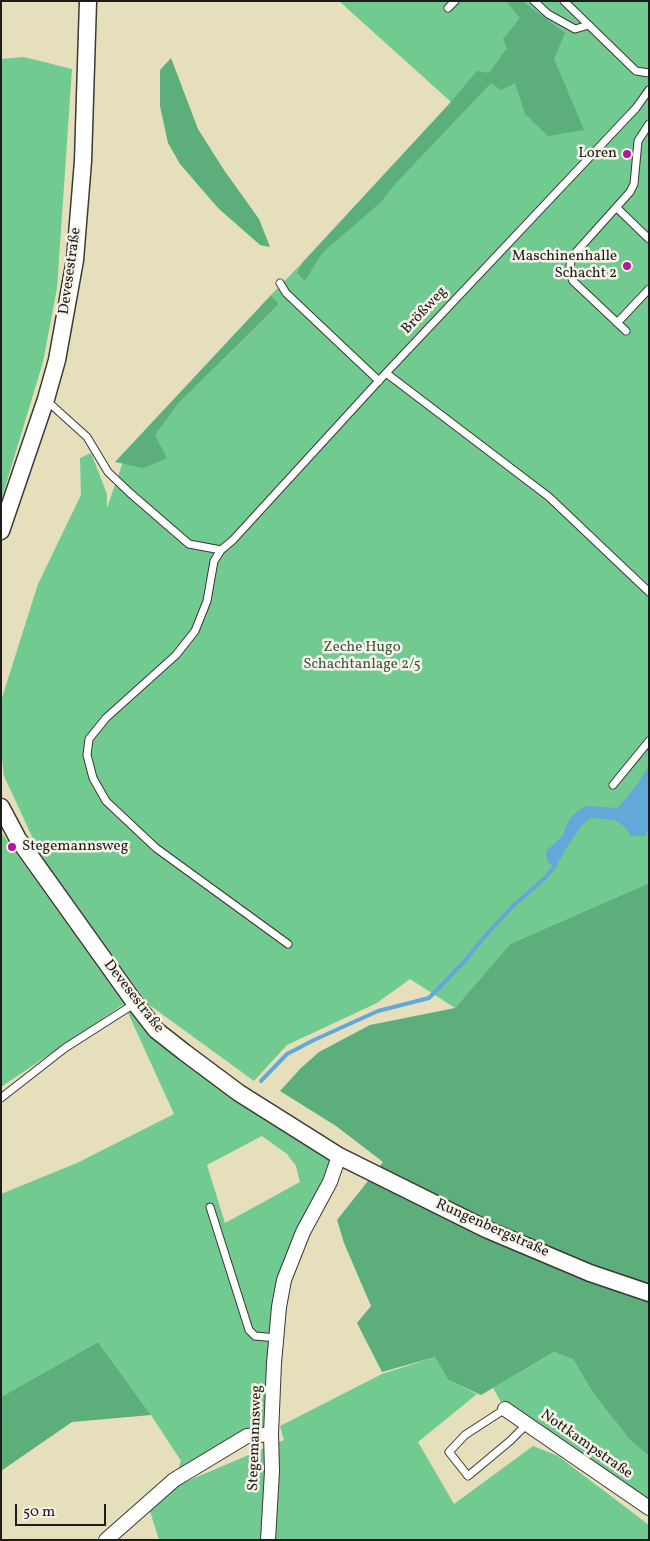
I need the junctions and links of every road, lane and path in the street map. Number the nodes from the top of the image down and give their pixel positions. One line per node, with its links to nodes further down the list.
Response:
1 (88, 1): 18 (street, Devesestraße)
2 (454, 1): 5 (lane)
3 (534, 1): 6 (lane)
4 (564, 1): 6 (lane)
5 (448, 8)
6 (588, 25): 7 (lane)
7 (649, 73)
8 (649, 90): 16 (lane, Brößweg)
9 (649, 124): 10 (lane)
10 (617, 208): 11 (lane); 14 (lane)
11 (649, 238)
12 (280, 284): 17 (lane)
13 (649, 289): 14 (lane)
14 (617, 323): 15 (lane)
15 (626, 331)
16 (386, 373): 17 (lane, Brößweg); 21 (lane)
17 (379, 381): 20 (lane, Brößweg)
18 (46, 399): 19 (street, Devesestraße); 20 (lane)
19 (1, 531)
20 (221, 550): 25 (lane)
21 (649, 592)
22 (649, 741): 23 (lane)
23 (613, 785)
24 (1, 807): 26 (street, Devesestraße)
25 (288, 944)
26 (134, 1003): 27 (lane); 28 (street, Devesestraße)
27 (1, 1098)
28 (339, 1156): 30 (street, Rungenbergstraße); 31 (street, Stegemannsweg)
29 (210, 1206): 31 (lane)
30 (649, 1293)
31 (278, 1338): 34 (street, Stegemannsweg)
32 (505, 1409): 33 (street, Nottkampstraße); 33 (lane)
33 (527, 1424): 35 (street, Nottkampstraße)
34 (271, 1434): 36 (street); 37 (street, Stegemannsweg)
35 (649, 1508)
36 (106, 1540)
37 (268, 1540)

